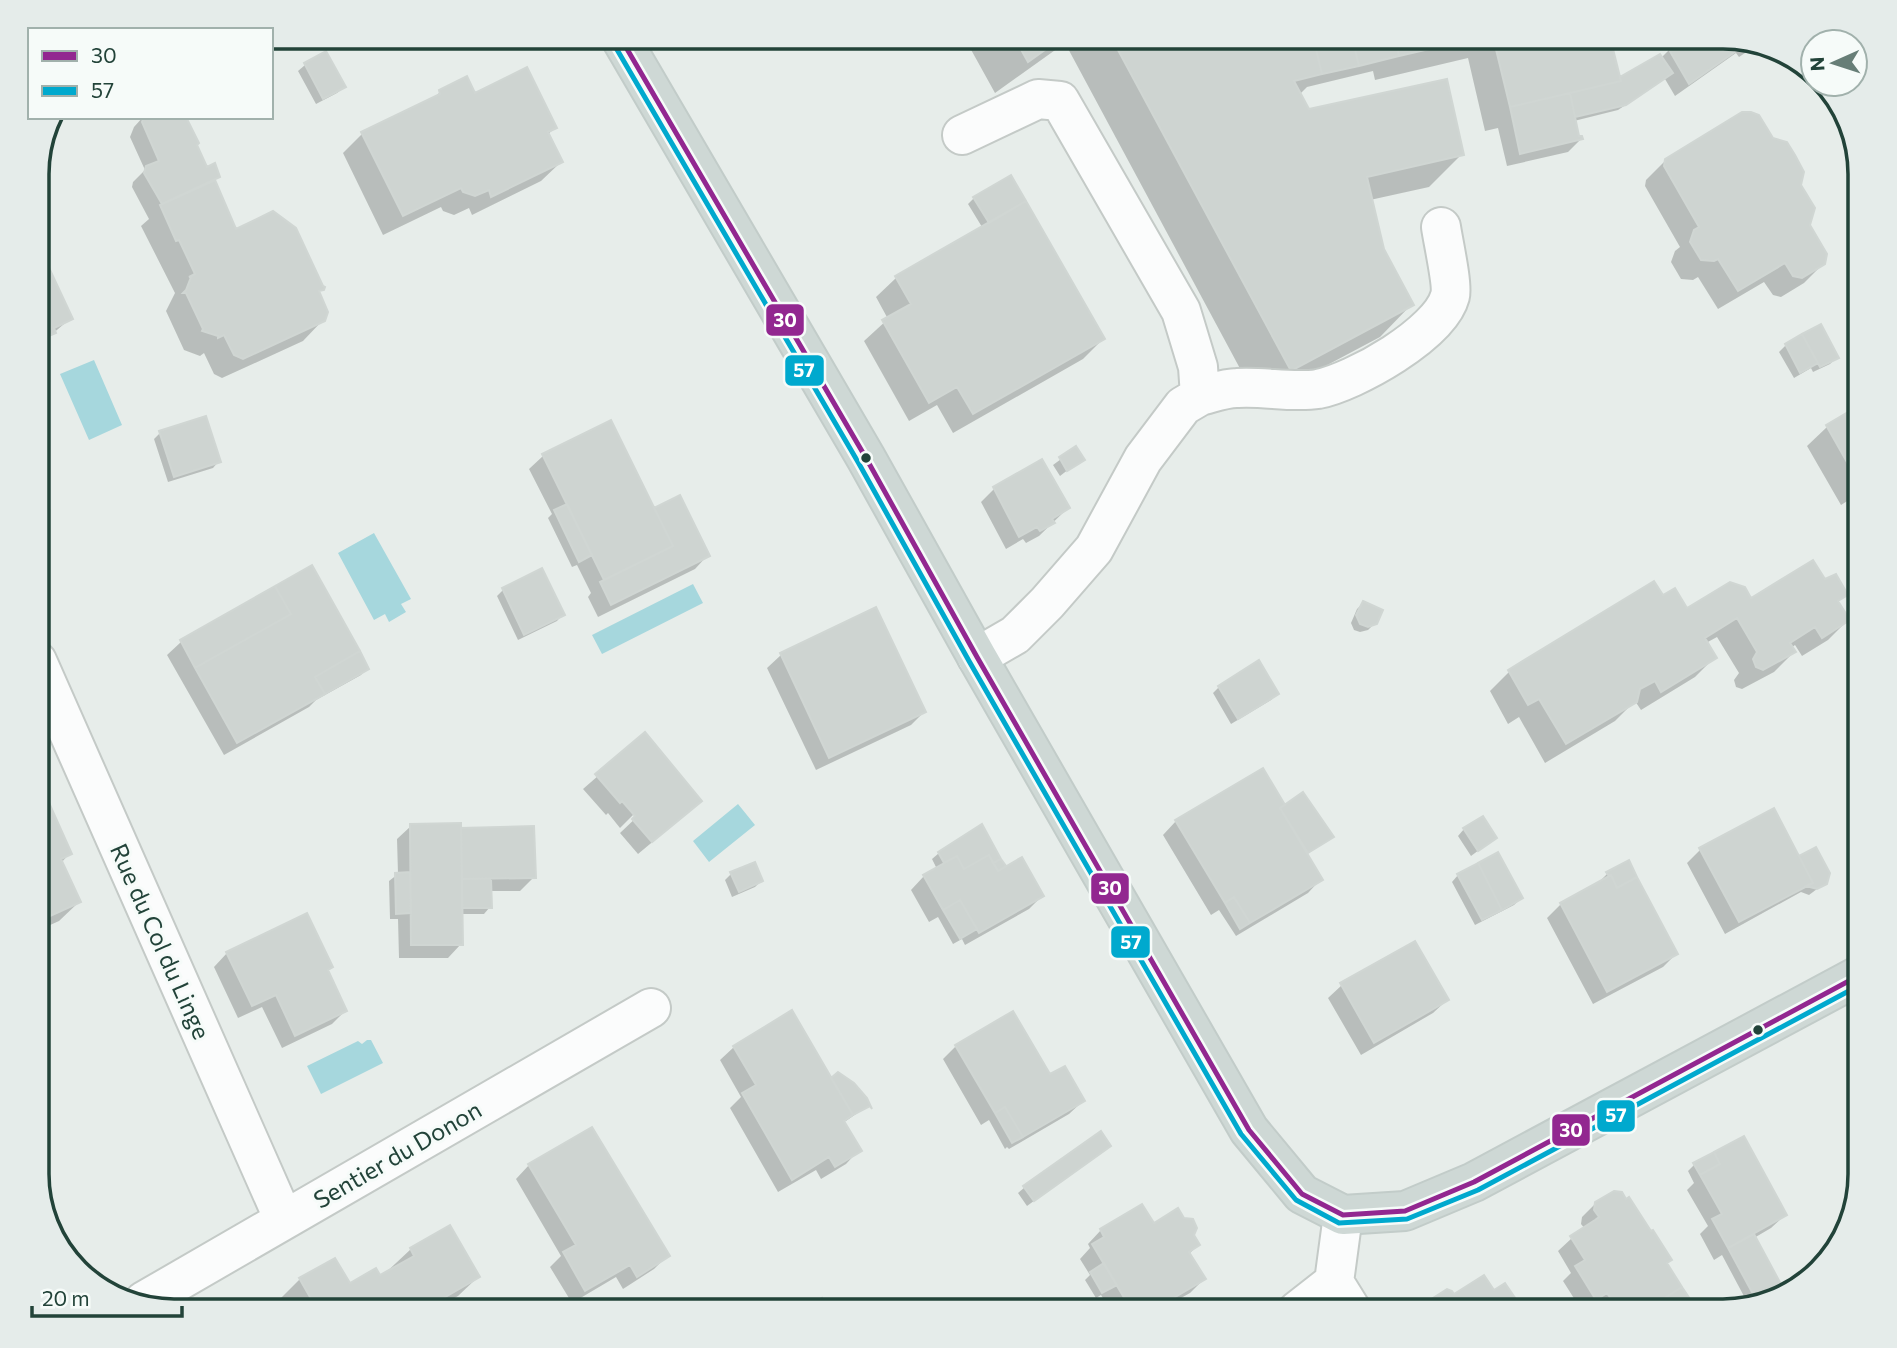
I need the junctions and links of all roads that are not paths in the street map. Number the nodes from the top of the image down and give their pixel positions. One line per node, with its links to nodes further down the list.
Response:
1 (628, 49): 5 (main road)
2 (962, 135): 4 (street)
3 (1441, 227): 4 (street)
4 (1200, 396): 5 (street)
5 (977, 657): 9 (main road)
6 (49, 688): 10 (street, Rue du Col du Linge)
7 (1848, 981): 9 (main road)
8 (651, 1008): 10 (street, Sentier du Donon)
9 (1343, 1216): 12 (street)
10 (284, 1220): 11 (street, Sentier du Donon)
11 (151, 1297)
12 (1343, 1297)

